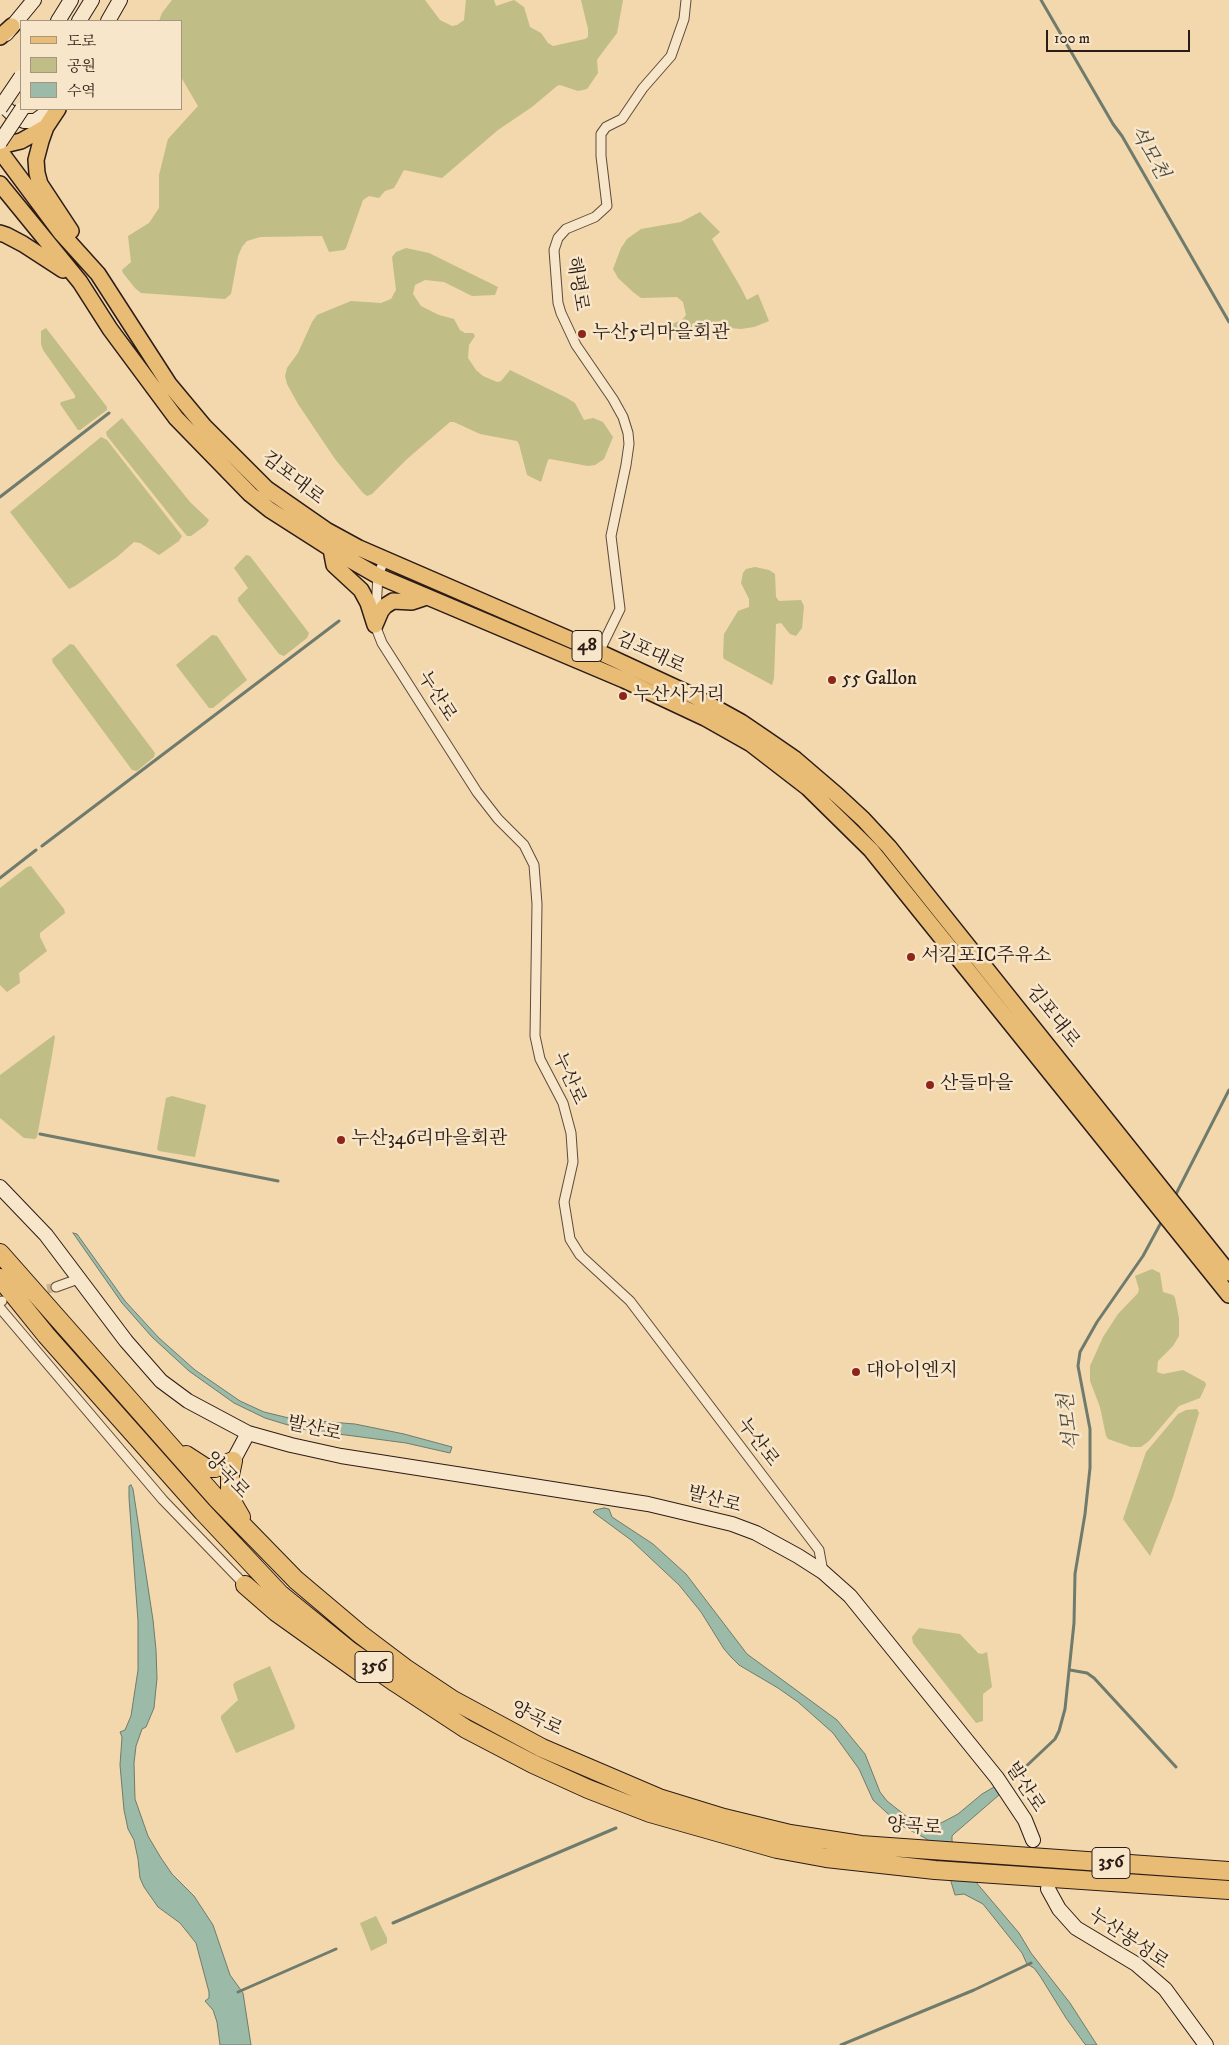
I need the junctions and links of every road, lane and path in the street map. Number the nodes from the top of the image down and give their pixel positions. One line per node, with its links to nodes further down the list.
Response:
1 (34, 0): 9 (street)
2 (71, 0): 6 (street)
3 (92, 0): 7 (street)
4 (120, 0): 8 (street)
5 (686, 0): 34 (street, 해평로)
6 (59, 20)
7 (80, 20)
8 (109, 20)
9 (12, 26): 10 (main road); 11 (street)
10 (0, 37)
11 (0, 42)
12 (20, 78): 14 (street, bridge)
13 (0, 102): 16 (street)
14 (0, 108)
15 (21, 110): 19 (street, bridge)
16 (51, 110)
17 (57, 110): 18 (main road)
18 (46, 127): 20 (main road); 25 (main road)
19 (0, 142)
20 (0, 146)
21 (0, 151): 22 (main road, 김포대로 / 48)
22 (6, 165): 25 (main road, 김포대로 / 48)
23 (0, 184): 26 (main road, 김포대로 / 48)
24 (0, 234): 26 (main road)
25 (98, 274): 28 (main road, 김포대로 / 48)
26 (80, 282): 27 (main road, 김포대로 / 48)
27 (330, 549): 29 (main road, 김포대로 / 48); 31 (main road)
28 (384, 560): 29 (street, 누산로); 32 (main road, 김포대로 / 48)
29 (378, 576): 30 (main road, 김포대로 / 48); 31 (street, 누산로)
30 (427, 597): 31 (main road); 33 (main road, 김포대로 / 48)
31 (375, 625): 51 (street, 누산로)
32 (545, 628): 33 (main road); 34 (main road, 김포대로 / 48)
33 (538, 644): 35 (main road, 김포대로 / 48)
34 (599, 652): 35 (street, 해평로); 37 (main road, 김포대로 / 48)
35 (592, 667): 36 (main road, 김포대로 / 48)
36 (965, 968): 37 (main road); 39 (main road, 김포대로 / 48)
37 (995, 978): 39 (main road, 김포대로 / 48)
38 (0, 1187): 43 (street, 발산로)
39 (1190, 1236): 41 (main road, 김포대로 / 48); 45 (main road, 김포대로 / 48)
40 (0, 1253): 47 (highway, 양곡로 / 356)
41 (1229, 1273)
42 (0, 1278): 53 (highway, 양곡로 / 356)
43 (81, 1278): 44 (street); 48 (street, 발산로)
44 (56, 1287)
45 (1229, 1295)
46 (1, 1304): 52 (street)
47 (148, 1422): 49 (highway); 50 (highway, 양곡로 / 356)
48 (248, 1433): 49 (street); 51 (street, 발산로)
49 (233, 1461): 50 (highway)
50 (257, 1540): 55 (highway, 양곡로 / 356)
51 (823, 1572): 54 (street, 발산로)
52 (245, 1585): 53 (highway)
53 (466, 1729): 57 (highway, 양곡로 / 356)
54 (1033, 1840)
55 (1229, 1871)
56 (1048, 1889): 58 (street, 누산봉성로)
57 (1229, 1890)
58 (1206, 2045)

